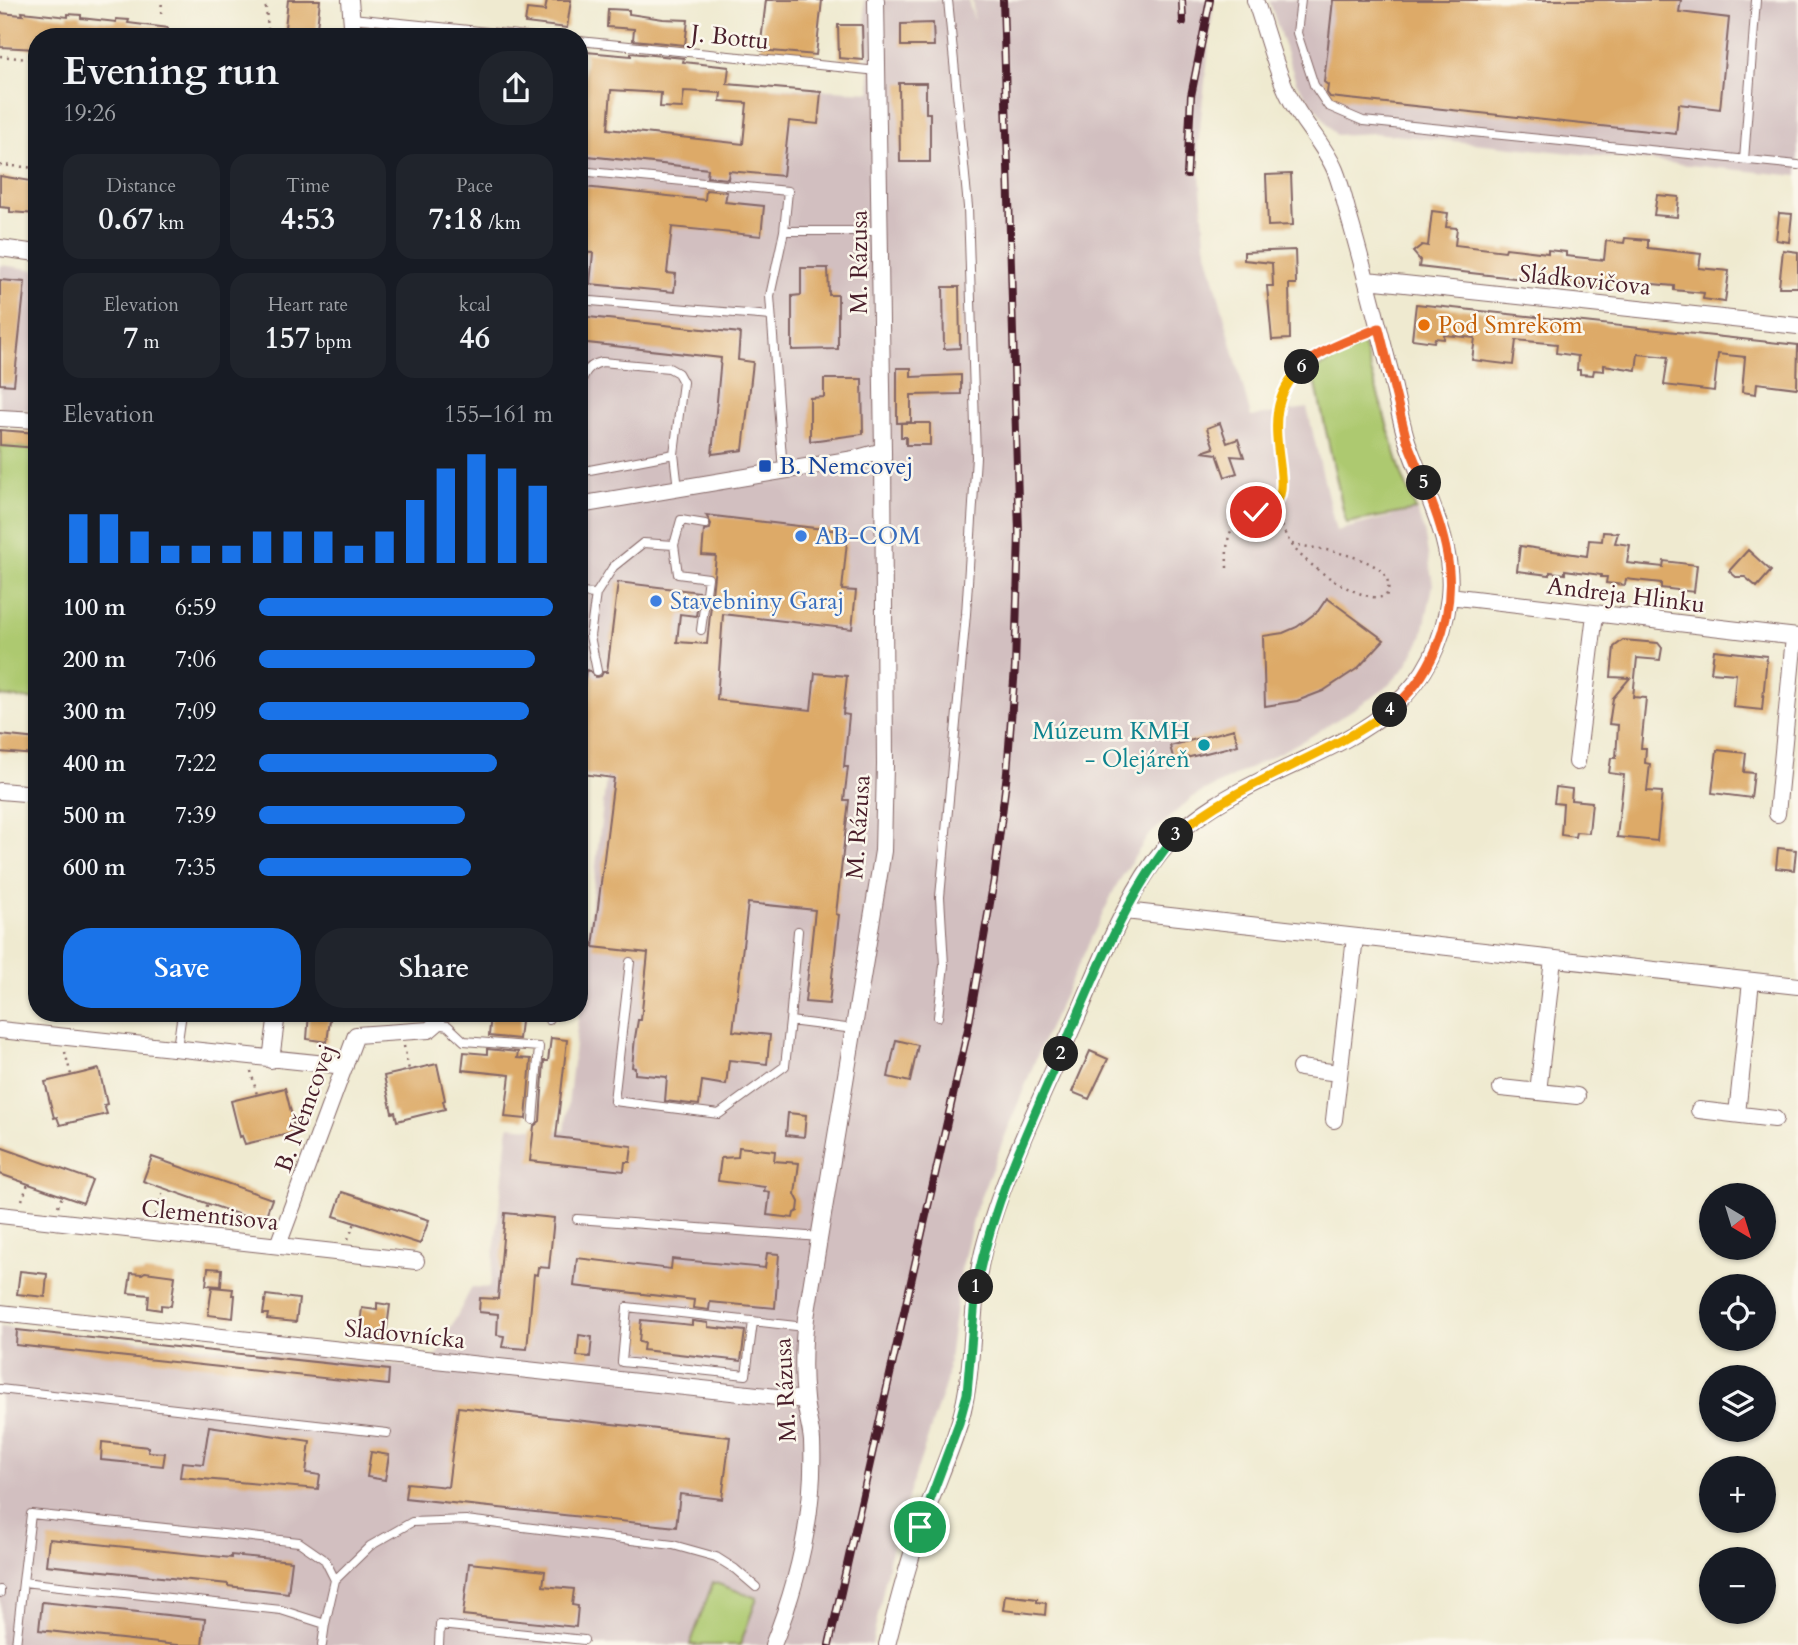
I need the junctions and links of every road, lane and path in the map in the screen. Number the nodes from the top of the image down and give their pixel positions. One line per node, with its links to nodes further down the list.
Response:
1 (162, 0): 9 (path)
2 (265, 0): 11 (path)
3 (350, 0): 10 (street)
4 (876, 0): 17 (street, M. Rázusa)
5 (948, 0): 64 (lane)
6 (1255, 0): 27 (street)
7 (1301, 0): 18 (lane)
8 (1756, 0): 18 (lane)
9 (161, 13)
10 (352, 19): 12 (street); 13 (lane)
11 (268, 28)
12 (352, 28)
13 (444, 28)
14 (588, 42): 17 (lane, J. Bottu)
15 (0, 57): 16 (path)
16 (28, 59)
17 (878, 71): 23 (street, M. Rázusa)
18 (1744, 160): 20 (lane)
19 (0, 165): 21 (path)
20 (1798, 165)
21 (28, 167)
22 (588, 172): 24 (lane)
23 (881, 230): 24 (lane); 35 (street, M. Rázusa)
24 (784, 231): 29 (lane)
25 (0, 248): 26 (street)
26 (28, 252)
27 (1367, 280): 30 (street, Sládkovičova); 31 (street)
28 (588, 301): 29 (lane)
29 (771, 316): 38 (lane)
30 (1798, 326)
31 (1379, 328): 41 (path); 48 (street)
32 (588, 369): 36 (lane)
33 (0, 418): 34 (street)
34 (28, 420)
35 (883, 451): 38 (street); 70 (street, M. Rázusa)
36 (674, 454): 37 (lane); 39 (lane)
37 (588, 470)
38 (783, 471): 39 (street)
39 (678, 489): 40 (street)
40 (588, 504)
41 (1274, 504): 43 (path); 45 (path)
42 (705, 524): 44 (lane)
43 (1292, 544): 43 (path)
44 (674, 545): 47 (lane); 50 (lane)
45 (1227, 568)
46 (588, 594): 47 (lane)
47 (596, 594): 52 (lane)
48 (1449, 596): 49 (street, Andreja Hlinku); 57 (street)
49 (1595, 614): 51 (street, Andreja Hlinku); 53 (street)
50 (701, 630)
51 (1796, 637): 56 (street)
52 (597, 671)
53 (1577, 762)
54 (0, 794): 55 (street)
55 (28, 794)
56 (1777, 814)
57 (1125, 911): 59 (street); 121 (street)
58 (798, 931): 65 (lane)
59 (1355, 937): 60 (street); 80 (street)
60 (1553, 959): 62 (street); 83 (street)
61 (630, 962): 65 (lane)
62 (1751, 981): 63 (street); 87 (street)
63 (1798, 986)
64 (938, 1017)
65 (790, 1021): 70 (lane)
66 (181, 1022): 74 (lane)
67 (276, 1022): 75 (street)
68 (436, 1022): 76 (street, B. Němcovej)
69 (442, 1022): 89 (lane)
70 (854, 1029): 102 (street, M. Rázusa)
71 (0, 1030): 74 (street)
72 (403, 1042): 79 (path)
73 (64, 1048): 81 (path)
74 (177, 1049): 75 (street)
75 (271, 1060): 76 (street)
76 (345, 1066): 104 (street, B. Němcovej)
77 (1300, 1068): 80 (street)
78 (251, 1069): 84 (path)
79 (409, 1070)
80 (1339, 1073): 90 (street)
81 (71, 1075)
82 (1501, 1088): 83 (street)
83 (1538, 1092): 85 (street)
84 (257, 1095)
85 (1577, 1096)
86 (1699, 1110): 87 (street)
87 (1737, 1114): 88 (street)
88 (1775, 1119)
89 (533, 1120)
90 (1334, 1120)
91 (29, 1184): 94 (path)
92 (164, 1188): 98 (path)
93 (208, 1203): 100 (path)
94 (19, 1208)
95 (0, 1215): 104 (street, Clementisova)
96 (242, 1215): 101 (path)
97 (577, 1219): 102 (lane)
98 (153, 1222)
99 (355, 1223): 103 (path)
100 (200, 1227)
101 (237, 1231)
102 (820, 1237): 108 (street, M. Rázusa)
103 (347, 1244)
104 (278, 1245): 105 (street, Clementisova)
105 (416, 1261)
106 (0, 1313): 110 (street, Sladovnícka)
107 (753, 1322): 107 (lane); 108 (lane)
108 (805, 1327): 110 (street, M. Rázusa)
109 (0, 1389): 111 (lane)
110 (805, 1400): 120 (street, M. Rázusa)
111 (387, 1433)
112 (335, 1580): 113 (lane); 114 (lane); 115 (lane)
113 (23, 1582): 115 (lane); 117 (lane)
114 (756, 1587)
115 (324, 1624): 118 (lane)
116 (584, 1640): 119 (lane)
117 (16, 1645)
118 (322, 1645)
119 (439, 1645)
120 (773, 1645)
121 (887, 1645)

